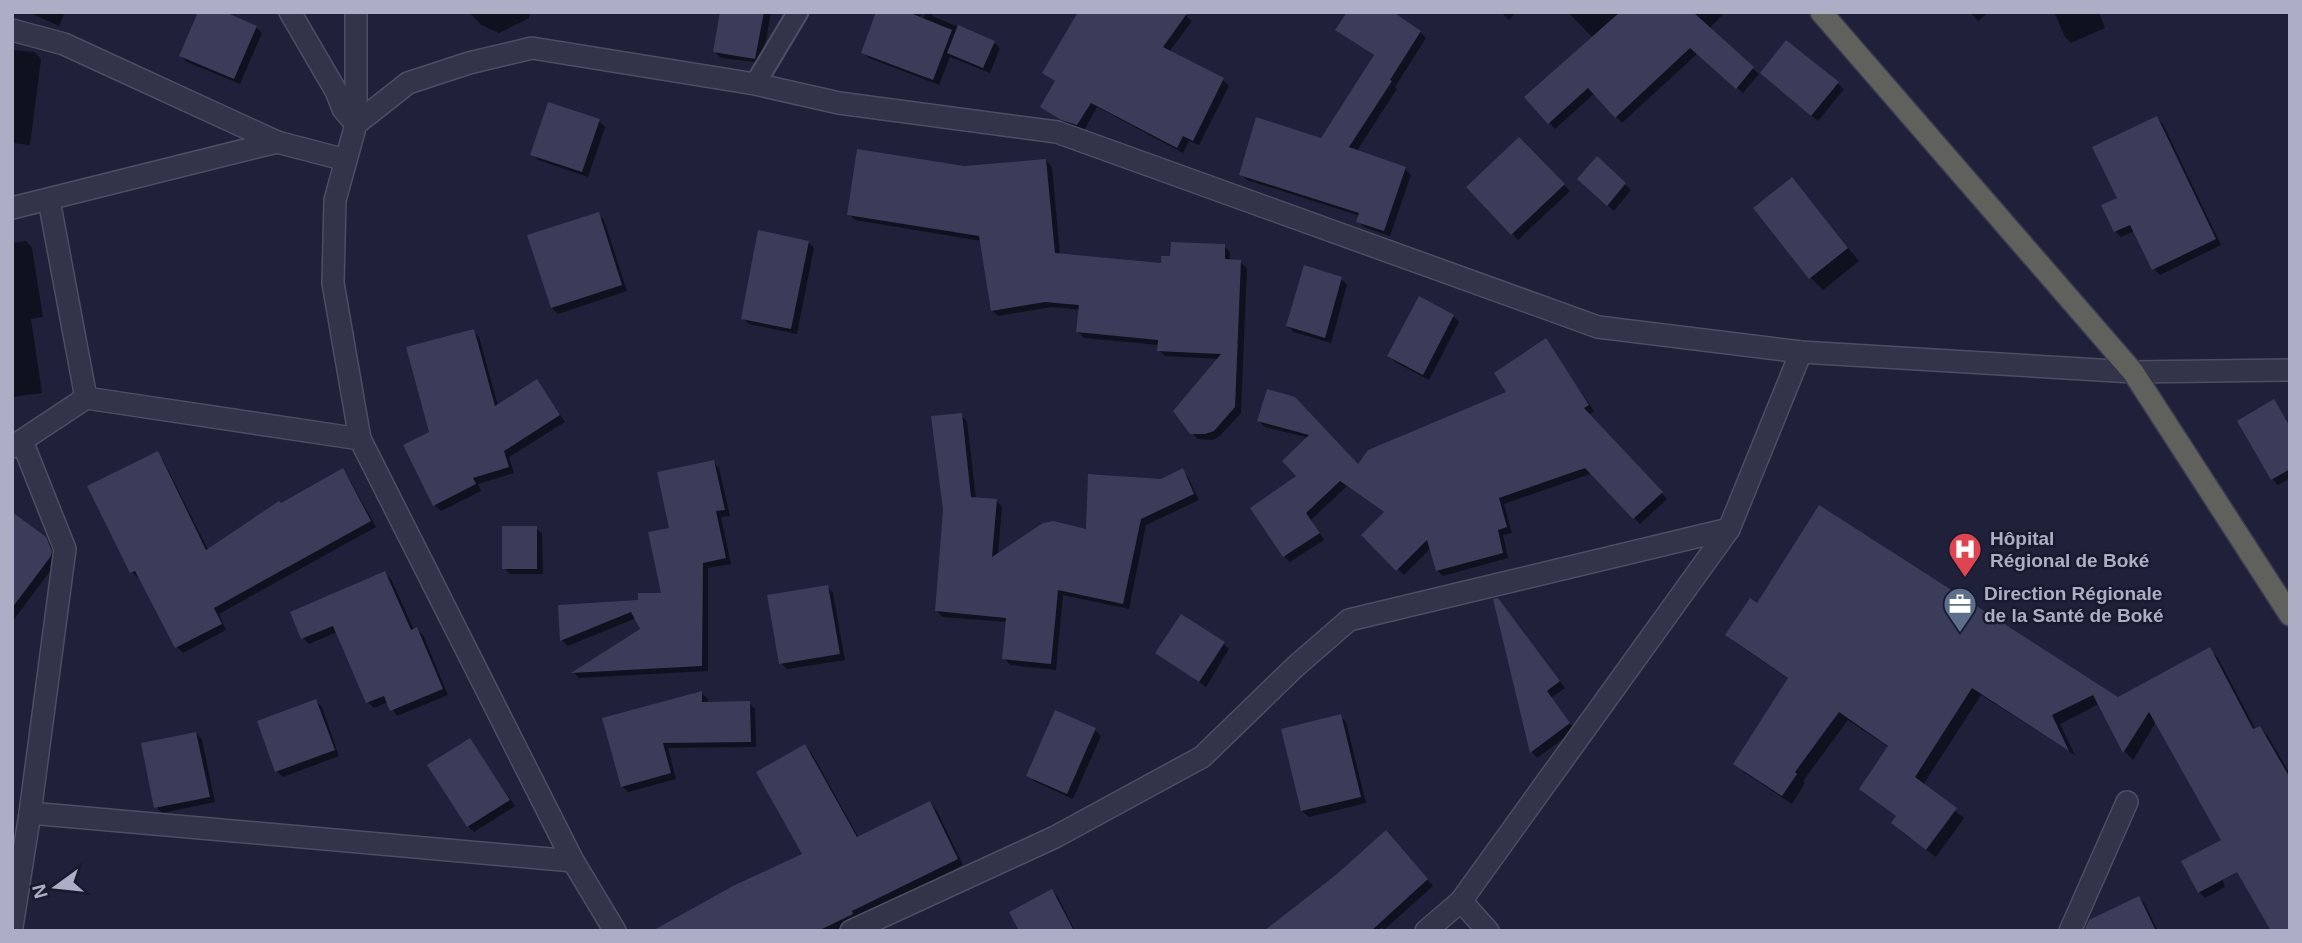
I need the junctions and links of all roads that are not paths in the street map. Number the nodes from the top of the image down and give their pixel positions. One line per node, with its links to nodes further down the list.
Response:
1 (290, 12): 7 (street)
2 (356, 12): 7 (street)
3 (798, 12): 6 (lane)
4 (1821, 12): 14 (highway)
5 (12, 30): 8 (street)
6 (755, 84): 7 (street); 12 (street)
7 (356, 124): 9 (street)
8 (277, 142): 9 (street); 10 (street)
9 (346, 160): 16 (street)
10 (48, 200): 11 (street); 15 (street)
11 (12, 208)
12 (1801, 352): 14 (street); 18 (street)
13 (2290, 370): 14 (street)
14 (2133, 372): 19 (highway)
15 (86, 398): 16 (street); 17 (street)
16 (360, 439): 22 (street)
17 (17, 444): 21 (street)
18 (1729, 529): 23 (street); 26 (street)
19 (2290, 615)
20 (2127, 802): 29 (street)
21 (30, 813): 22 (street); 24 (street)
22 (573, 861): 25 (street)
23 (1461, 901): 27 (street); 28 (street)
24 (12, 927)
25 (615, 931)
26 (850, 931)
27 (1426, 931)
28 (1488, 931)
29 (2070, 931)

